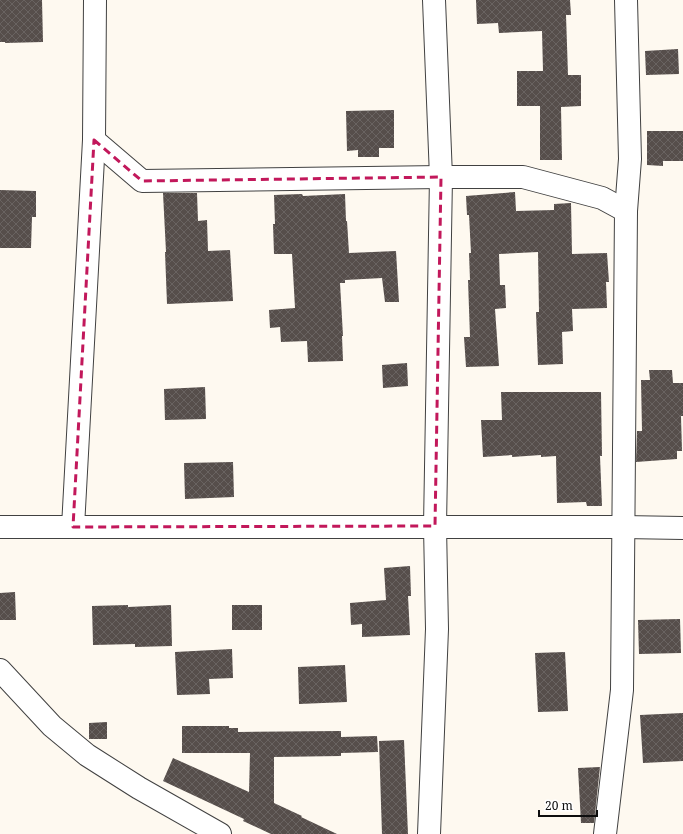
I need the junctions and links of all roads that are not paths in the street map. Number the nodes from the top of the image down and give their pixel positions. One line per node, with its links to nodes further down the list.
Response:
1 (95, 0): 4 (street)
2 (434, 0): 5 (street)
3 (626, 0): 6 (street)
4 (94, 140): 5 (street); 9 (street)
5 (441, 177): 6 (street); 7 (street)
6 (626, 211): 10 (street)
7 (435, 526): 9 (street); 10 (street); 14 (street)
8 (0, 527): 9 (street)
9 (73, 527)
10 (623, 527): 11 (street); 15 (street)
11 (683, 528)
12 (0, 670): 13 (street)
13 (220, 834)
14 (429, 834)
15 (605, 834)

